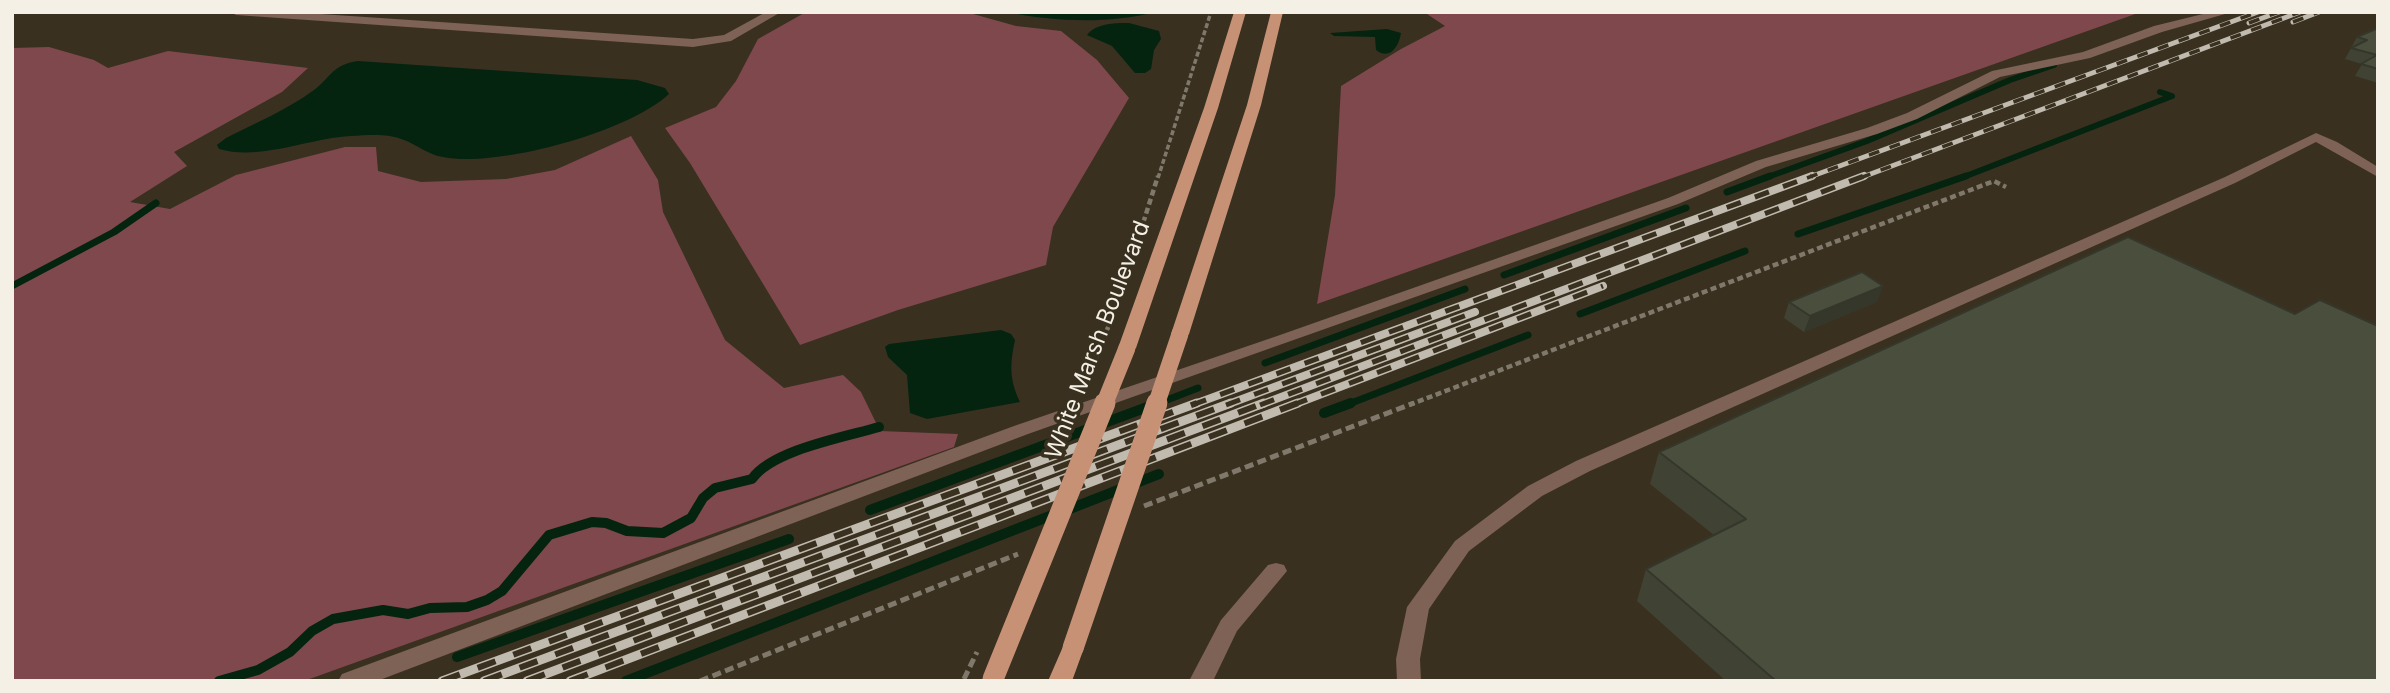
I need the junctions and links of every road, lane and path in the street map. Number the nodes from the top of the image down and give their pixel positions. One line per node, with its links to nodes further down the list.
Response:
1 (236, 12): 2 (lane)
2 (775, 12)
3 (1211, 12): 9 (path)
4 (1240, 12): 13 (main road, White Marsh Boulevard, bridge)
5 (1277, 12): 16 (main road, bridge)
6 (2226, 12): 14 (lane)
7 (2378, 173): 18 (lane)
8 (2006, 187): 10 (path)
9 (1093, 366)
10 (1143, 506)
11 (1026, 552): 15 (path)
12 (1276, 571): 17 (lane)
13 (993, 680)
14 (350, 681)
15 (701, 681)
16 (1060, 681)
17 (1201, 681)
18 (1409, 681)

